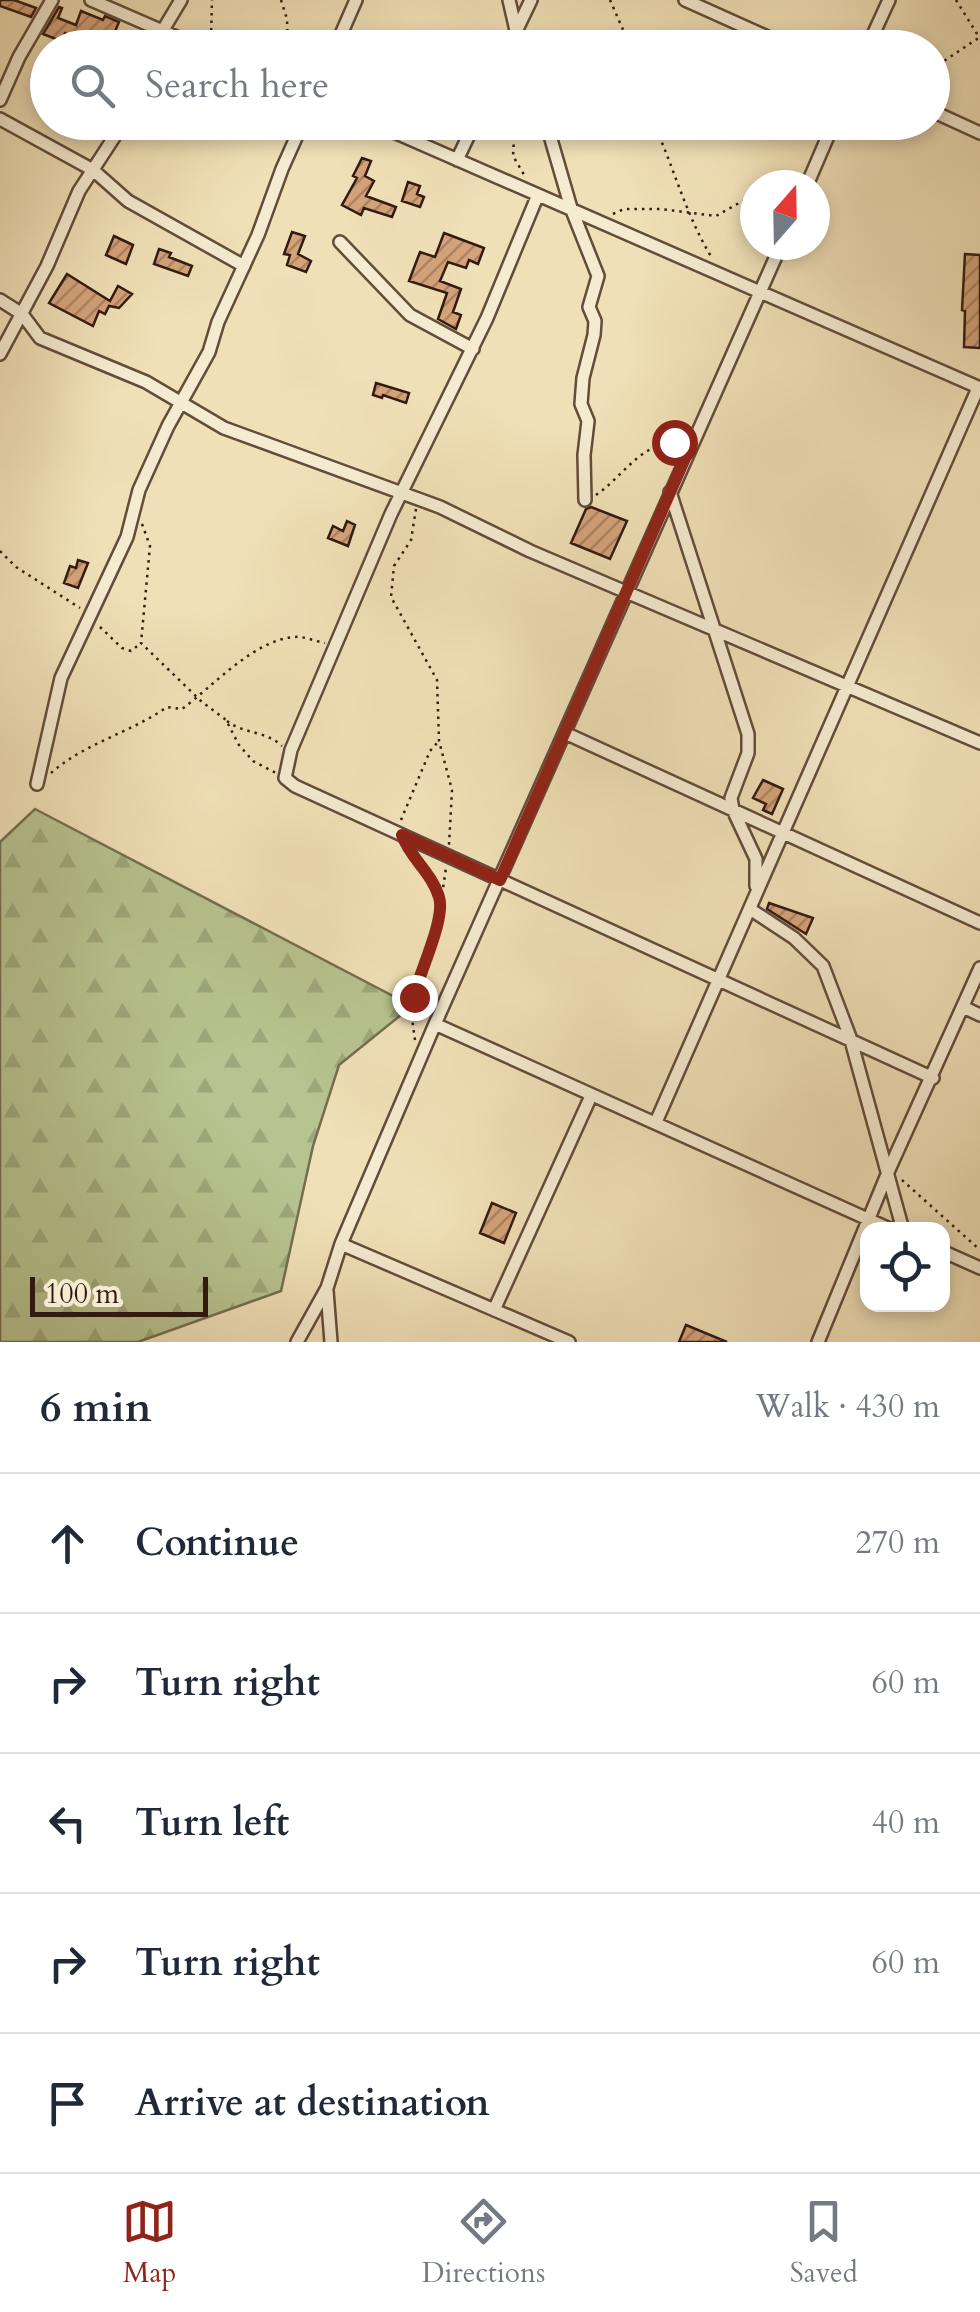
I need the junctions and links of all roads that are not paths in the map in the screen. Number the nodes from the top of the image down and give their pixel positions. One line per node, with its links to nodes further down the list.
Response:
1 (52, 0): 9 (street)
2 (91, 0): 10 (street)
3 (182, 0): 11 (street)
4 (356, 0): 12 (street)
5 (509, 0): 13 (street)
6 (531, 0): 14 (street)
7 (686, 0): 15 (street)
8 (889, 0): 16 (street)
9 (35, 30)
10 (163, 30)
11 (169, 30)
12 (343, 30)
13 (515, 30)
14 (516, 30)
15 (752, 30)
16 (875, 30)
17 (30, 38): 18 (street)
18 (0, 100)
19 (0, 119): 22 (street)
20 (950, 119): 21 (street)
21 (980, 133)
22 (30, 135)
23 (38, 140): 31 (street)
24 (112, 140): 31 (street)
25 (296, 140): 37 (street)
26 (412, 140): 30 (street)
27 (466, 140): 30 (street)
28 (551, 140): 34 (street)
29 (826, 140): 32 (street)
30 (457, 160): 33 (street)
31 (93, 170): 37 (street); 40 (street)
32 (813, 170)
33 (537, 196): 34 (street); 41 (street)
34 (570, 208): 38 (street); 47 (street)
35 (340, 242): 41 (street)
36 (775, 260): 38 (street)
37 (244, 266): 44 (street)
38 (762, 290): 43 (street); 45 (street)
39 (0, 300): 40 (street)
40 (22, 314): 42 (street); 44 (street)
41 (473, 349): 46 (street)
42 (0, 354)
43 (979, 388): 50 (street)
44 (180, 400): 46 (street); 53 (street)
45 (670, 492): 48 (street); 49 (street)
46 (409, 496): 48 (street); 56 (street)
47 (585, 500)
48 (626, 590): 49 (street); 51 (street)
49 (712, 626): 50 (street); 54 (street)
50 (849, 687): 52 (street); 55 (street)
51 (565, 733): 54 (street); 56 (street)
52 (980, 744)
53 (37, 784)
54 (734, 810): 55 (street); 57 (street)
55 (784, 832): 57 (street); 58 (street)
56 (500, 880): 60 (street); 63 (street)
57 (752, 904): 60 (street); 64 (street)
58 (980, 923)
59 (980, 968): 61 (street)
60 (720, 979): 64 (street); 67 (street)
61 (963, 1007): 62 (street); 65 (street)
62 (980, 1015)
63 (435, 1024): 66 (street); 72 (street)
64 (850, 1038): 65 (street); 68 (street)
65 (933, 1078): 68 (street)
66 (591, 1096): 67 (street); 76 (street)
67 (656, 1122): 69 (street)
68 (888, 1172): 69 (street); 71 (street)
69 (870, 1220): 70 (street); 80 (street)
70 (874, 1222)
71 (901, 1222)
72 (341, 1244): 75 (street); 76 (street)
73 (950, 1255): 74 (street)
74 (980, 1268)
75 (326, 1288): 78 (street); 79 (street)
76 (494, 1310): 77 (street)
77 (564, 1341)
78 (297, 1342)
79 (331, 1342)
80 (818, 1342)

